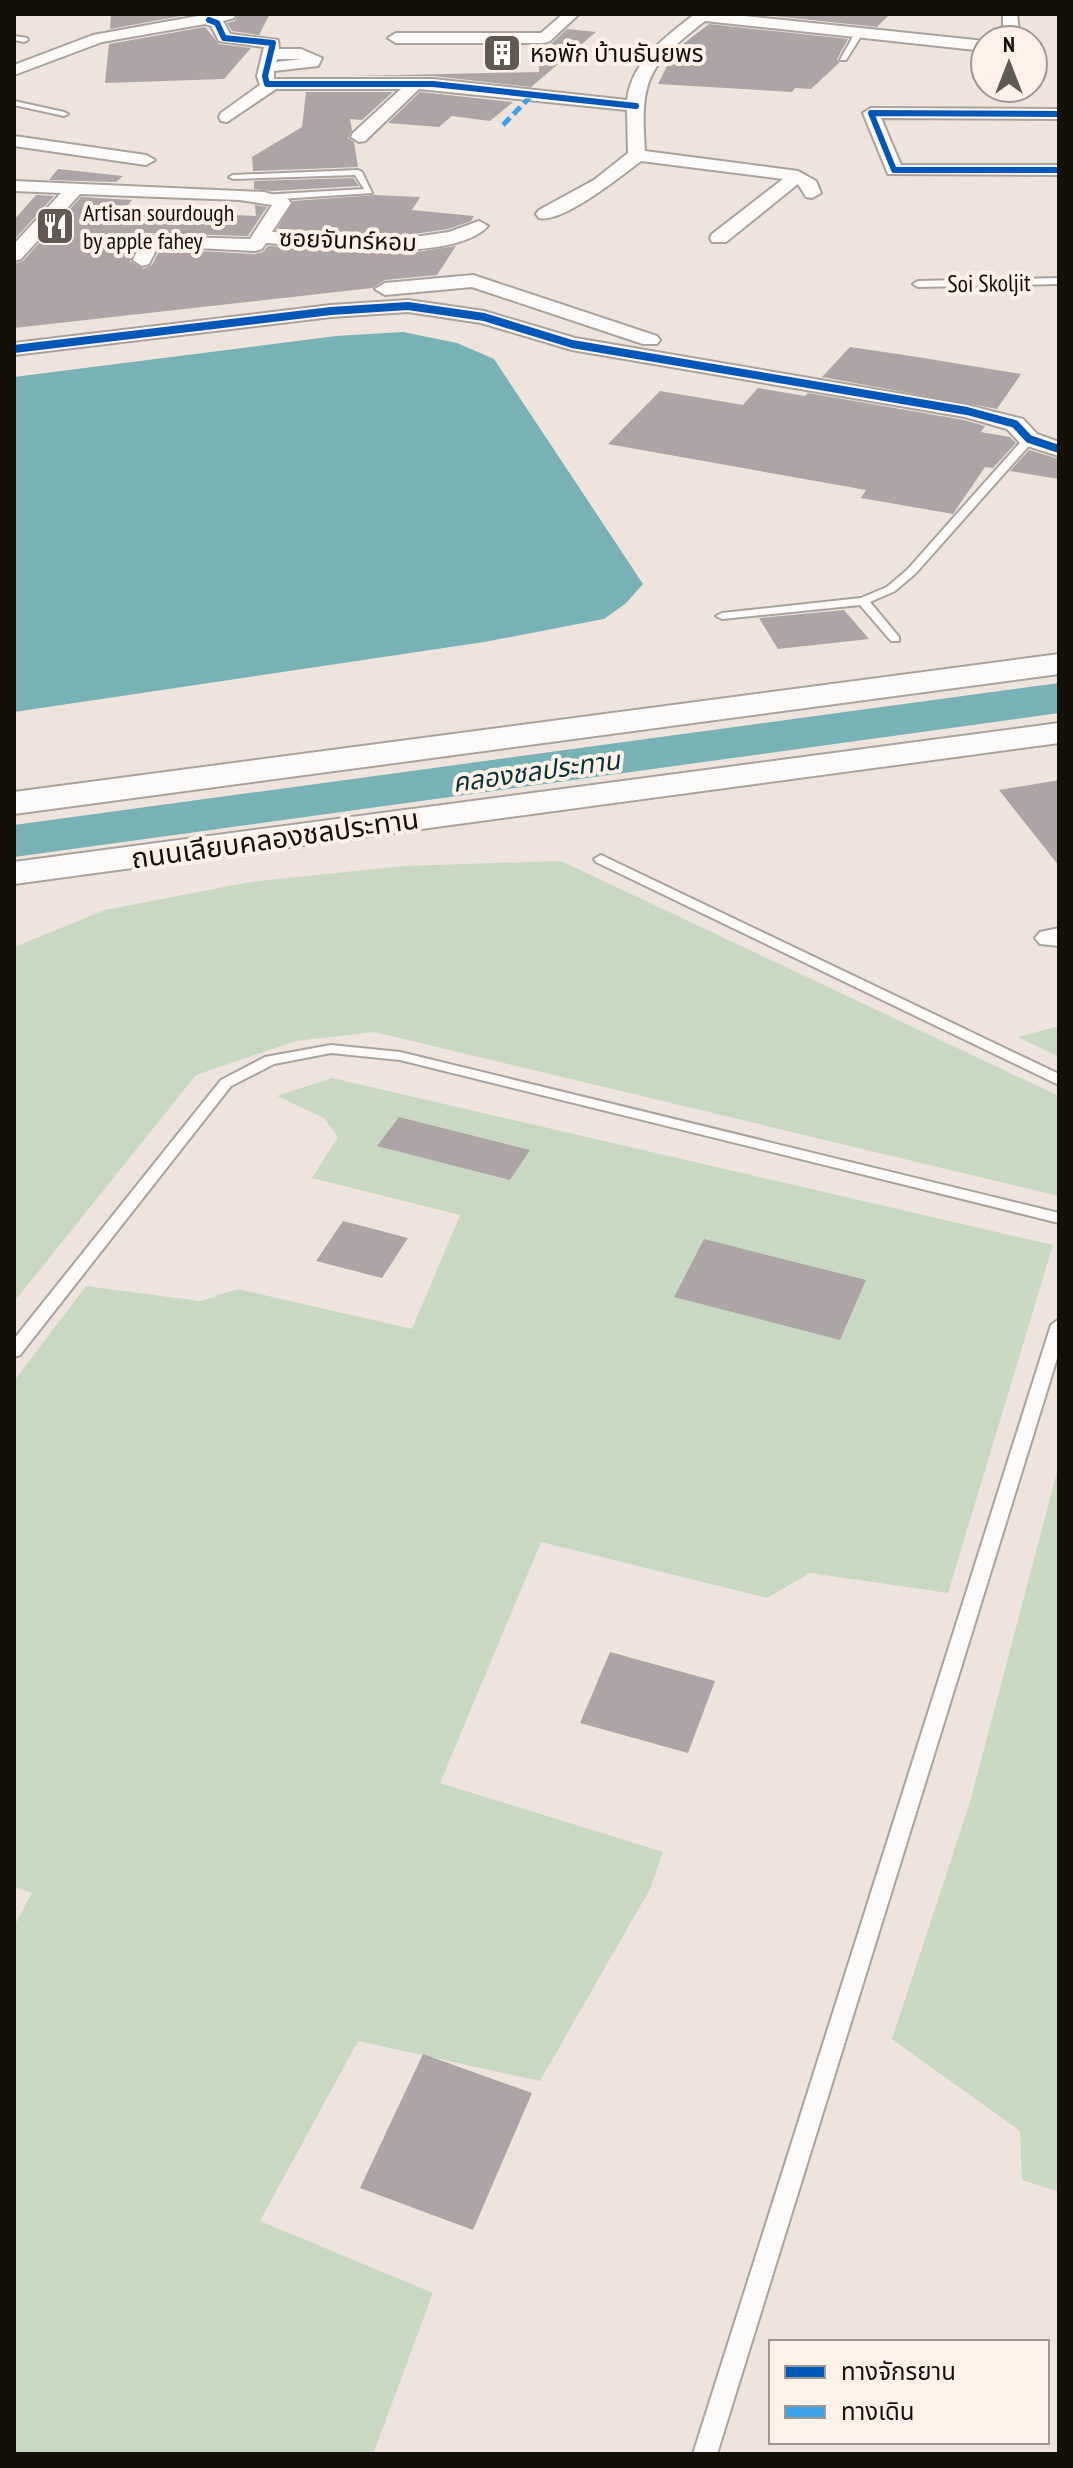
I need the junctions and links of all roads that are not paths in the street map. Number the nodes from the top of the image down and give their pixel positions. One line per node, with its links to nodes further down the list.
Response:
1 (233, 14): 4 (street)
2 (572, 14): 7 (street)
3 (702, 15): 5 (street); 15 (street)
4 (209, 20): 11 (street); 12 (street)
5 (859, 33): 9 (street); 10 (lane)
6 (14, 38): 8 (lane)
7 (396, 38)
8 (24, 40)
9 (969, 44)
10 (843, 58)
11 (14, 70)
12 (272, 84): 13 (street); 18 (street)
13 (415, 84): 15 (street); 19 (street)
14 (14, 103): 16 (lane)
15 (636, 106): 21 (street)
16 (64, 114)
17 (1059, 114): 23 (street)
18 (227, 117)
19 (359, 137)
20 (14, 141): 22 (street)
21 (637, 155): 24 (street); 30 (street)
22 (146, 160)
23 (1059, 170)
24 (799, 172): 28 (street); 33 (street)
25 (233, 177): 29 (lane)
26 (14, 186): 27 (street, ซอยจันทร์หอม)
27 (76, 188): 29 (street, ซอยจันทร์หอม); 34 (street)
28 (812, 193)
29 (264, 197): 32 (street, ซอยจันทร์หอม)
30 (545, 214)
31 (479, 226): 32 (street, ซอยจันทร์หอม)
32 (262, 237): 35 (street, ซอยจันทร์หอม)
33 (719, 238)
34 (14, 255)
35 (142, 260)
36 (1059, 281): 37 (lane, Soi Skoljit)
37 (918, 284)
38 (14, 332): 40 (street)
39 (14, 349): 40 (street)
40 (749, 374): 41 (street)
41 (1029, 439): 42 (street); 43 (lane)
42 (1059, 449)
43 (863, 601): 44 (lane); 45 (lane)
44 (722, 616)
45 (895, 639)
46 (1059, 664): 48 (main road)
47 (1059, 733): 50 (main road, ถนนเลียบคลองชลประทาน)
48 (14, 803)
49 (601, 859): 51 (lane)
50 (14, 873)
51 (1059, 1080)
52 (1059, 1218): 54 (lane)
53 (1059, 1325): 55 (lane)
54 (14, 1351)
55 (705, 2454)

